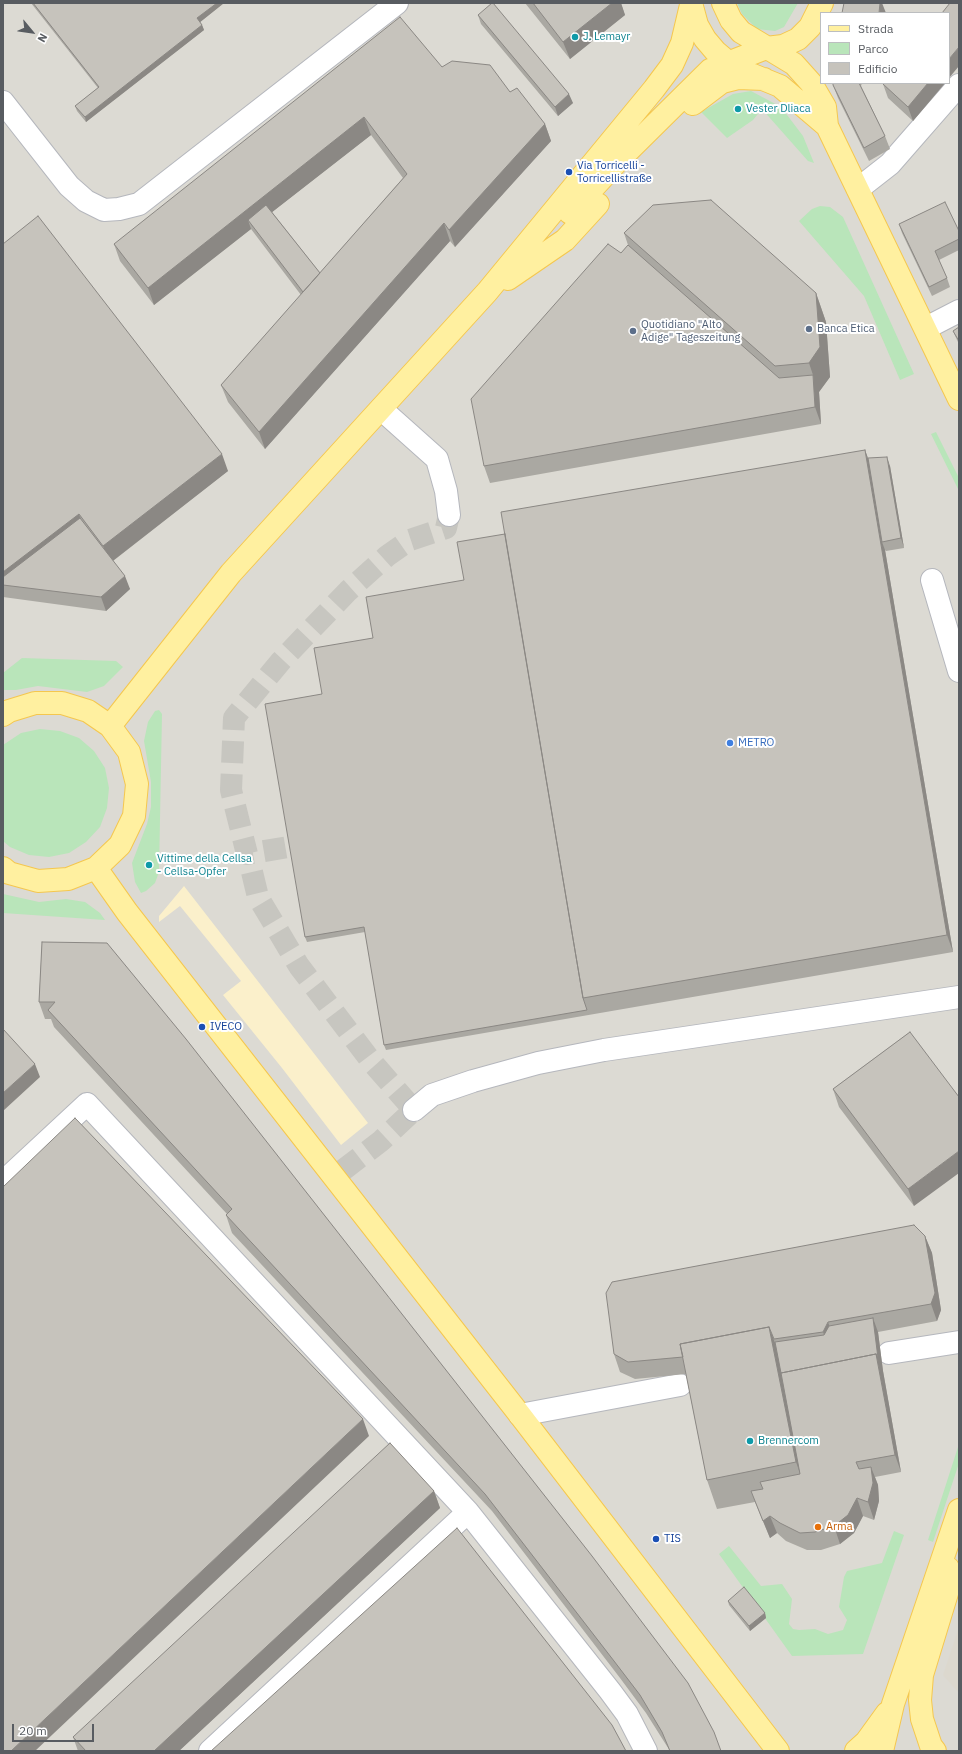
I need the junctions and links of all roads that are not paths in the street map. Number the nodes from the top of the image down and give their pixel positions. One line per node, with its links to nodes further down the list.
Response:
1 (397, 3): 9 (street)
2 (723, 3): 5 (main road)
3 (822, 3): 5 (main road)
4 (691, 4): 6 (main road); 12 (main road)
5 (766, 48): 6 (main road); 10 (main road)
6 (729, 64): 7 (main road); 12 (main road)
7 (764, 79): 10 (main road); 12 (main road)
8 (959, 85): 11 (street)
9 (3, 102)
10 (827, 126): 11 (main road)
11 (858, 189): 14 (main road)
12 (487, 292): 16 (main road)
13 (959, 312): 14 (street)
14 (926, 328): 15 (main road)
15 (959, 399)
16 (381, 409): 17 (street); 21 (main road)
17 (449, 516)
18 (932, 580): 19 (street)
19 (959, 671)
20 (3, 715): 21 (main road)
21 (110, 726): 23 (main road)
22 (3, 868): 23 (main road)
23 (96, 868): 30 (main road)
24 (959, 997): 25 (street)
25 (414, 1110)
26 (3, 1182): 32 (street)
27 (959, 1342): 28 (street)
28 (889, 1353)
29 (680, 1385): 30 (street)
30 (520, 1415): 35 (main road)
31 (959, 1510): 33 (main road)
32 (468, 1512): 36 (street); 37 (street)
33 (944, 1553): 34 (main road); 42 (main road)
34 (894, 1704): 40 (main road); 41 (main road)
35 (756, 1723): 38 (main road); 39 (main road)
36 (210, 1751)
37 (646, 1751)
38 (778, 1751)
39 (791, 1751)
40 (856, 1751)
41 (882, 1751)
42 (935, 1751)

